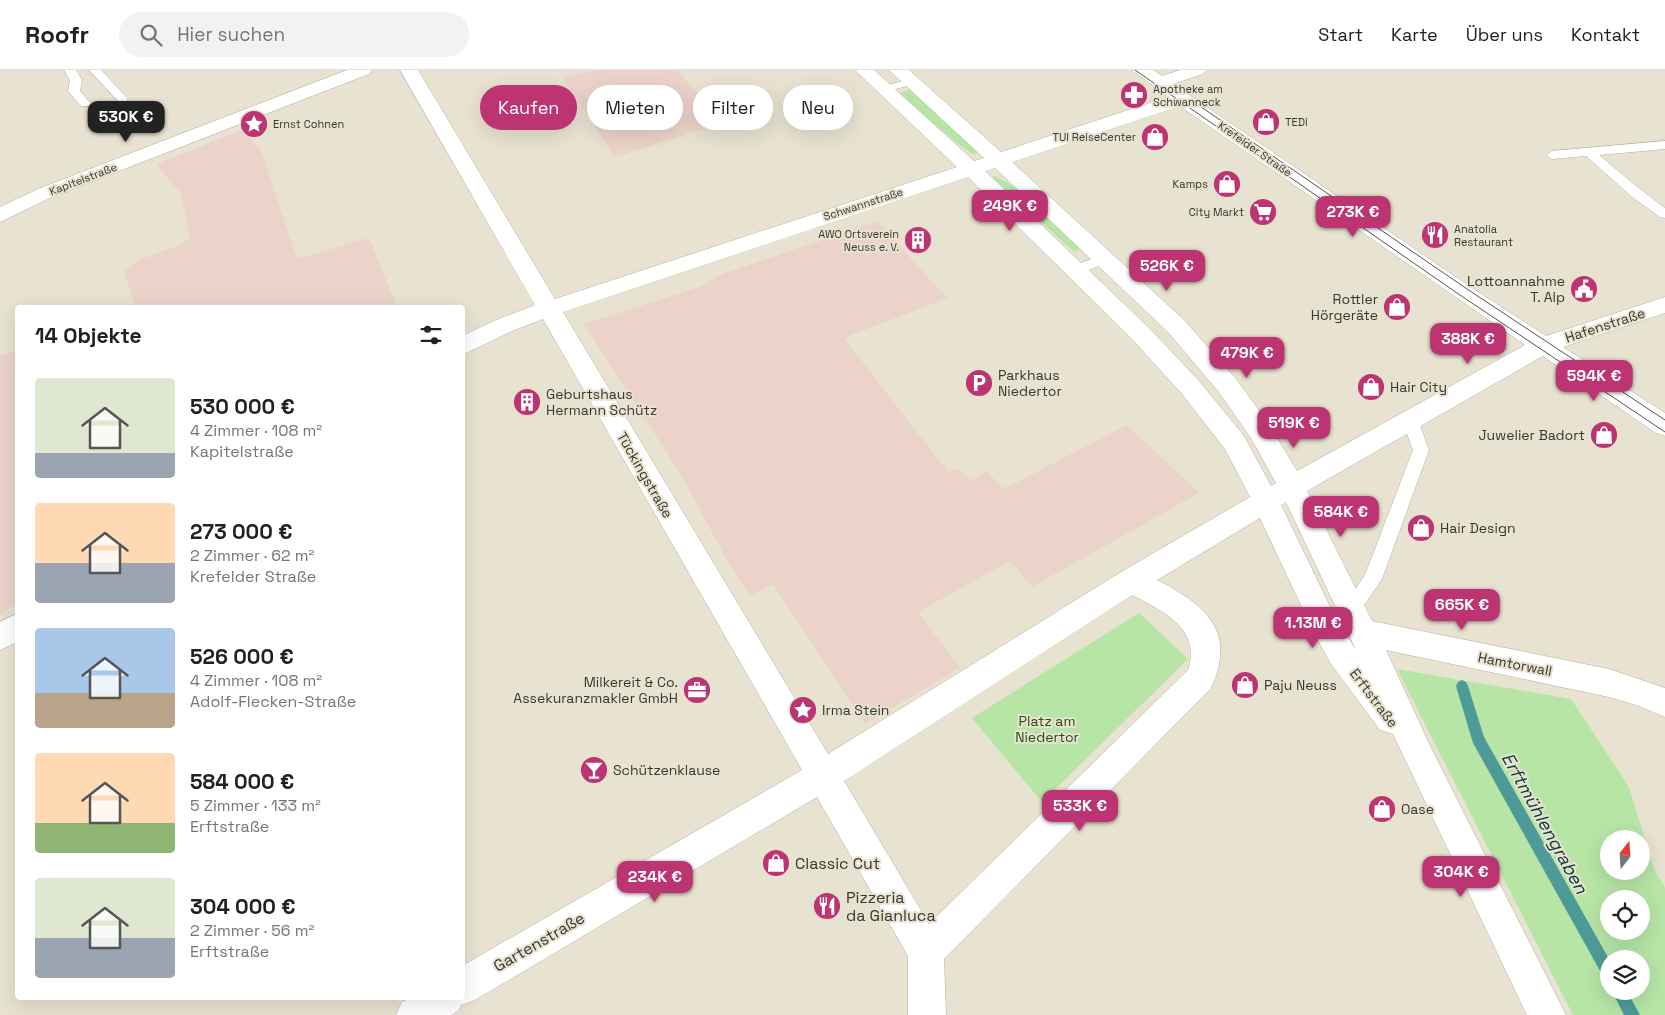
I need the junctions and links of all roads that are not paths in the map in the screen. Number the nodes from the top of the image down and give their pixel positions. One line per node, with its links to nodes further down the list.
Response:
1 (70, 70): 13 (lane)
2 (95, 70): 11 (lane)
3 (363, 70): 20 (street, Kapitelstraße)
4 (409, 70): 24 (street, Tückingstraße)
5 (864, 70): 10 (street, Erftstraße)
6 (1141, 70): 9 (street, Krefelder Straße)
7 (1197, 70): 9 (street)
8 (904, 76): 10 (lane); 17 (street, Erftstraße)
9 (1159, 83): 12 (street, Krefelder Straße)
10 (884, 89): 18 (street, Erftstraße)
11 (122, 99)
12 (1182, 99): 17 (street, Schwannstraße); 26 (street, Krefelder Straße)
13 (86, 104)
14 (1665, 144): 15 (lane)
15 (1589, 152): 16 (lane); 19 (lane)
16 (1552, 155)
17 (998, 160): 18 (street, Schwannstraße); 21 (street, Erftstraße)
18 (970, 168): 22 (street, Erftstraße); 24 (street, Schwannstraße)
19 (1665, 214)
20 (0, 215)
21 (1104, 259): 22 (lane); 29 (street, Erftstraße)
22 (1076, 270): 30 (street, Erftstraße)
23 (1665, 305): 26 (street, Hafenstraße)
24 (548, 308): 25 (street, Schwannstraße); 37 (street, Tückingstraße)
25 (465, 345)
26 (1544, 345): 27 (street); 28 (street, Krefelder Straße)
27 (1410, 420): 29 (street); 32 (lane)
28 (1665, 426)
29 (1292, 487): 30 (street); 32 (street, Erftstraße)
30 (1266, 502): 31 (street); 36 (street, Erftstraße)
31 (1131, 581): 37 (street); 38 (street)
32 (1358, 620): 35 (street, Hamtorwall); 36 (street, Erftstraße)
33 (15, 628): 34 (street)
34 (0, 637)
35 (1665, 703)
36 (1420, 759): 43 (street, Erftstraße)
37 (822, 776): 38 (street); 39 (street, Gartenstraße)
38 (926, 952): 42 (street)
39 (465, 985)
40 (441, 1000): 41 (street)
41 (415, 1015)
42 (928, 1015)
43 (1547, 1015)

